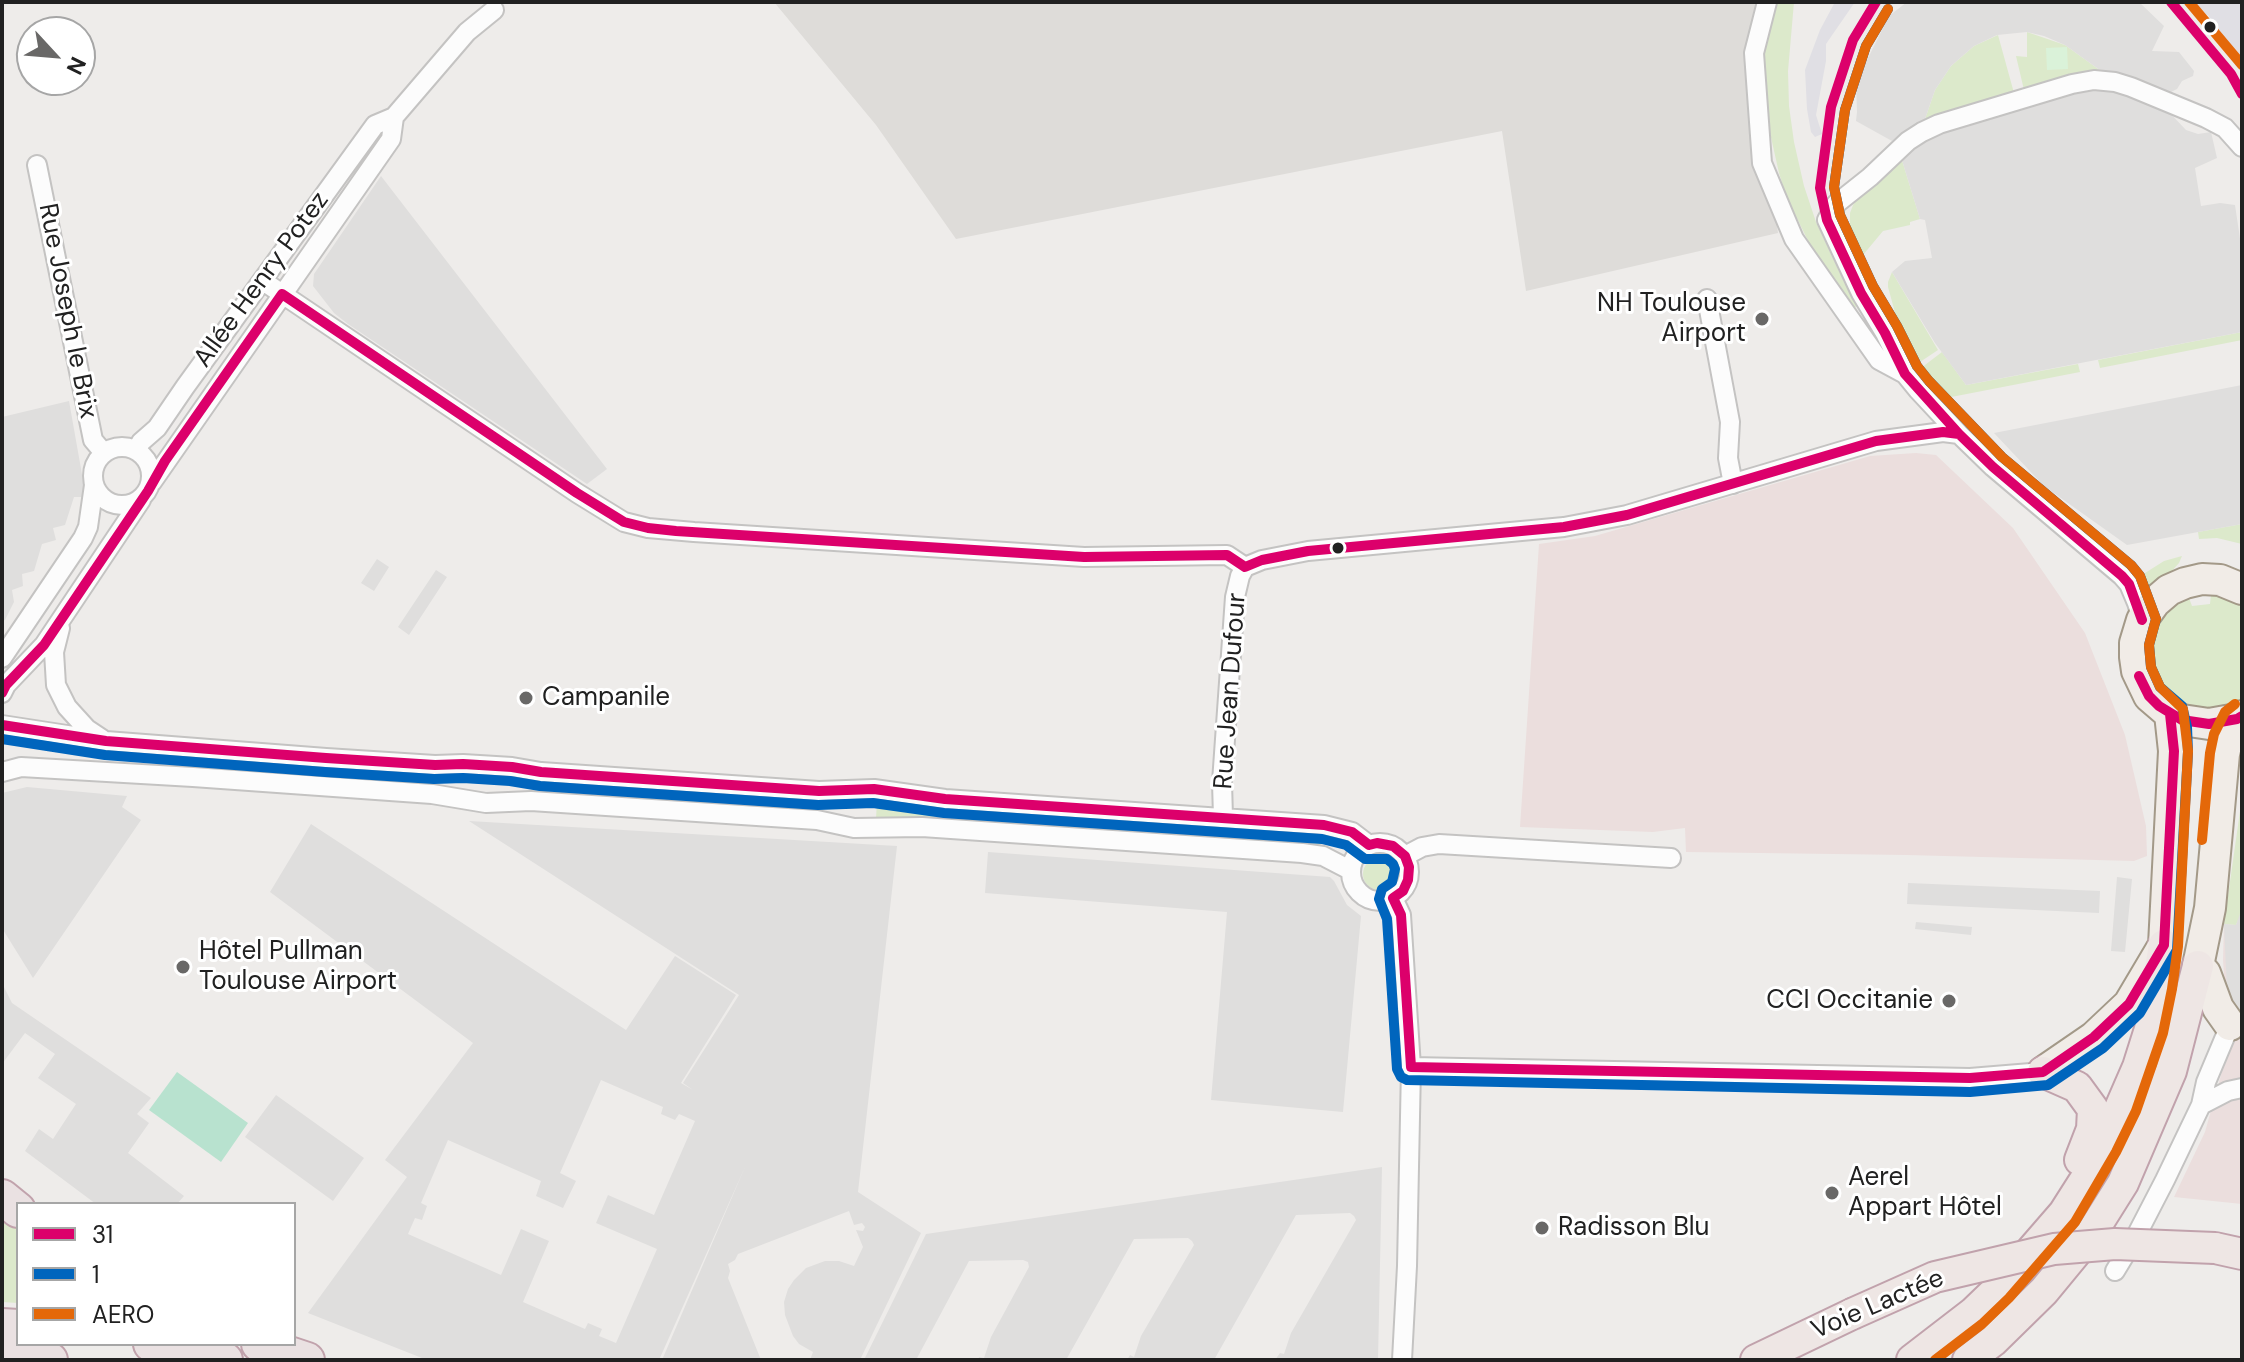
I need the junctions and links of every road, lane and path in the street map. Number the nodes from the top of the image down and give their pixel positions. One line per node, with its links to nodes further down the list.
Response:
1 (1767, 2): 9 (street)
2 (494, 10): 3 (street, Allée Henry Potez)
3 (394, 117): 6 (street, Allée Henry Potez); 7 (street, Allée Henry Potez)
4 (2242, 147): 9 (street)
5 (37, 165): 12 (street, Rue Joseph le Brix)
6 (263, 281): 7 (street); 11 (street, Allée Henry Potez)
7 (282, 294): 13 (street, Allée Henry Potez); 17 (street)
8 (1707, 299): 14 (street)
9 (1905, 374): 10 (street)
10 (1959, 434): 14 (street); 20 (street)
11 (137, 450): 12 (street); 13 (street)
12 (104, 453): 15 (street)
13 (152, 482): 16 (street)
14 (1733, 484): 17 (street)
15 (94, 485): 16 (street); 21 (street)
16 (141, 500): 19 (street)
17 (1245, 567): 28 (street, Rue Jean Dufour)
18 (2242, 589): 20 (main road)
19 (64, 614): 22 (street); 26 (street)
20 (2142, 620): 23 (main road)
21 (2, 658)
22 (2, 693)
23 (2170, 714): 24 (main road); 34 (main road)
24 (2239, 718): 35 (main road)
25 (2, 725): 26 (street)
26 (106, 741): 28 (street)
27 (2, 772): 32 (street)
28 (1223, 817): 29 (street)
29 (1369, 845): 30 (street); 32 (street)
30 (1405, 856): 31 (street); 33 (street)
31 (1671, 858)
32 (1350, 870): 33 (street)
33 (1393, 898): 37 (street)
34 (2164, 945): 38 (main road); 41 (highway)
35 (2198, 966): 36 (main road); 53 (highway)
36 (2236, 1032): 40 (street)
37 (1411, 1067): 38 (street); 50 (street)
38 (2043, 1072): 41 (highway)
39 (2242, 1088): 40 (street)
40 (2201, 1105): 43 (street)
41 (2043, 1239): 52 (highway)
42 (2228, 1251): 51 (highway, Voie Lactée, bridge)
43 (2115, 1271)
44 (160, 1346): 48 (highway)
45 (265, 1346): 49 (highway)
46 (2, 1356): 47 (highway)
47 (50, 1360)
48 (225, 1360)
49 (307, 1360)
50 (1402, 1360)
51 (1756, 1360)
52 (1912, 1360)
53 (1968, 1360)

